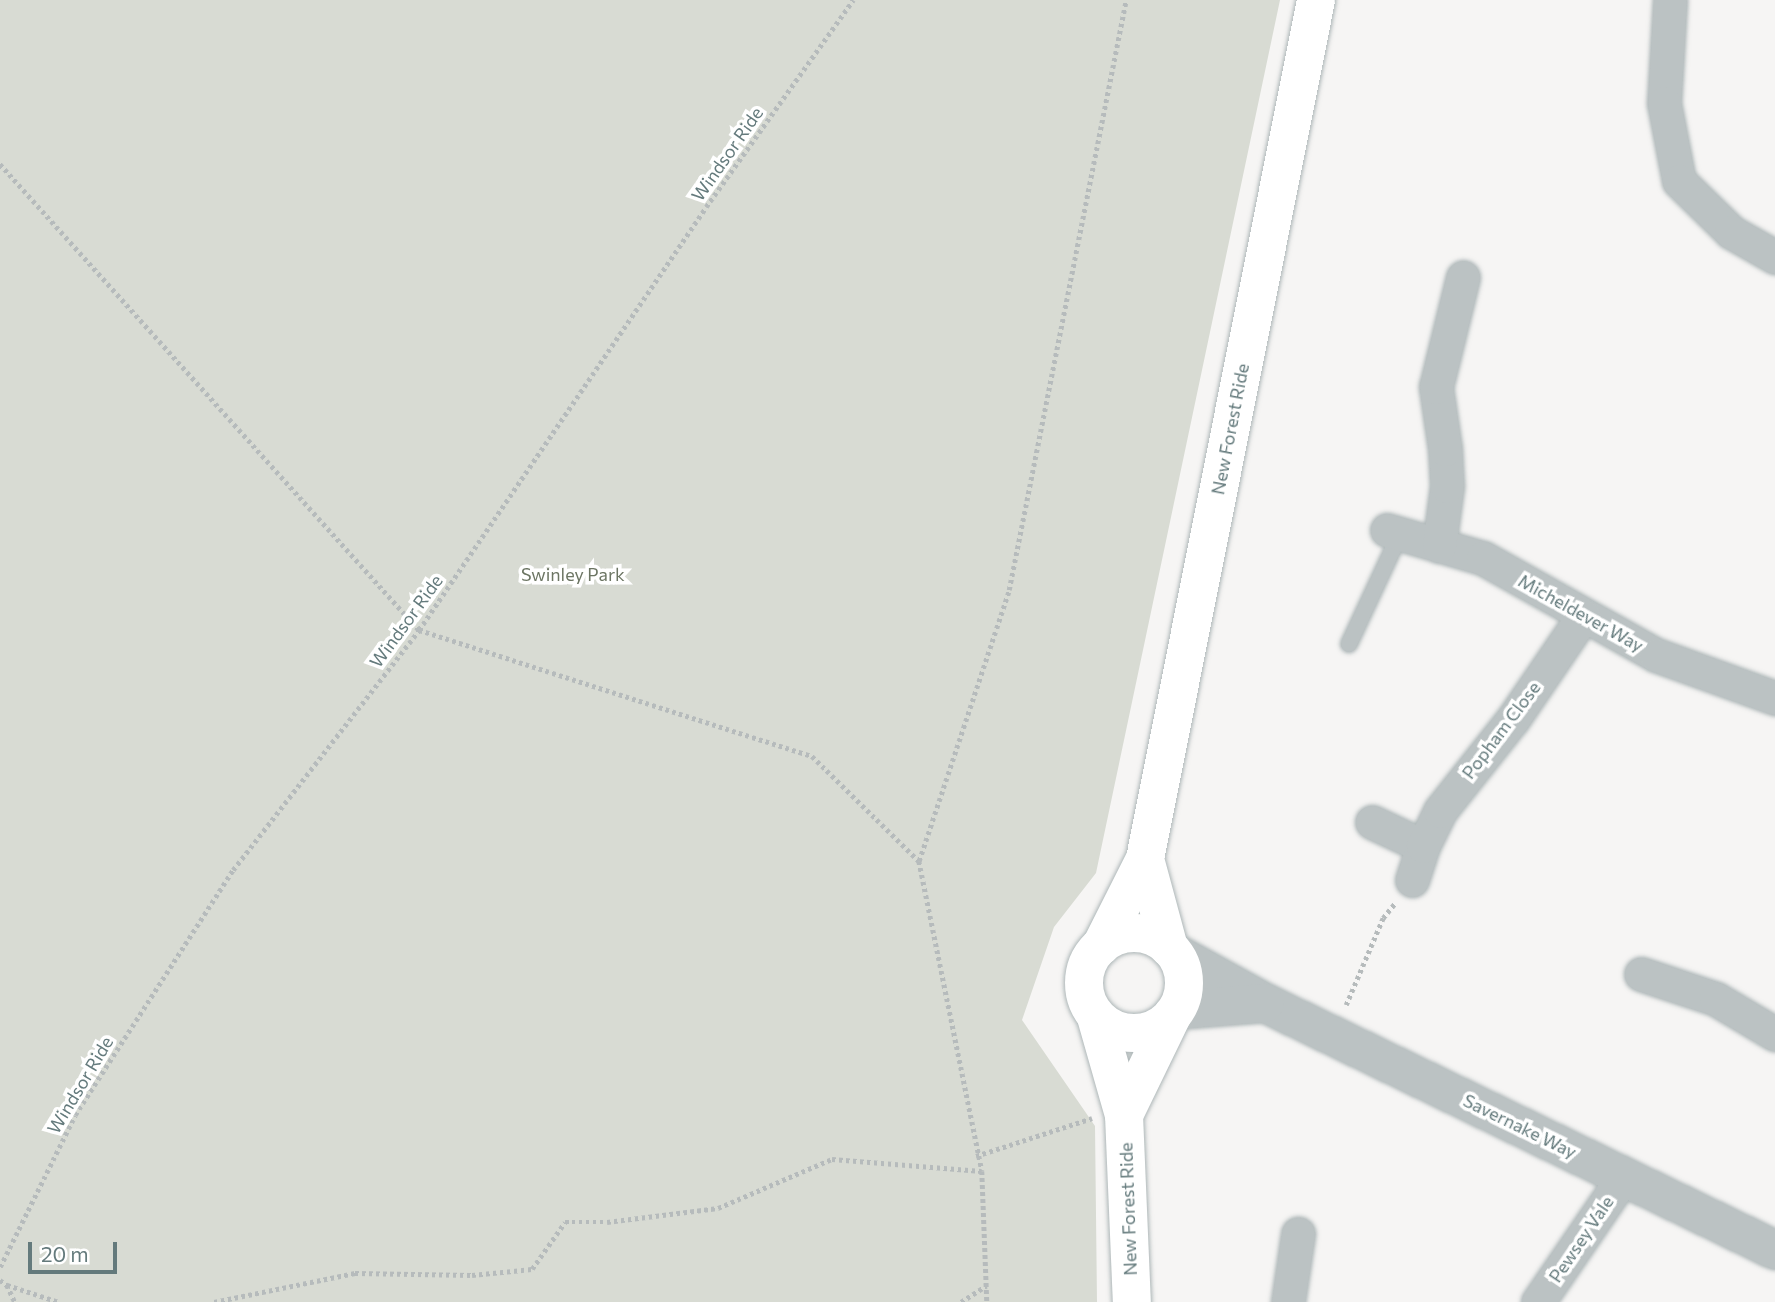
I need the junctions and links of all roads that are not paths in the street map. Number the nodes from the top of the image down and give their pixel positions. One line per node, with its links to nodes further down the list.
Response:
1 (1316, 0): 12 (main road, New Forest Ride)
2 (1670, 0): 3 (street)
3 (1775, 257)
4 (1463, 277): 6 (street)
5 (1393, 532): 6 (street, Micheldever Way); 8 (lane)
6 (1439, 546): 7 (street, Micheldever Way)
7 (1583, 616): 9 (street, Micheldever Way); 11 (street, Popham Close)
8 (1349, 643)
9 (1775, 698)
10 (1372, 822): 11 (street)
11 (1423, 846): 13 (street, Popham Close)
12 (1145, 859): 14 (main road, New Forest Ride); 15 (main road, New Forest Ride)
13 (1412, 880)
14 (1101, 946): 15 (main road); 19 (main road, New Forest Ride)
15 (1171, 950): 17 (street, Savernake Way); 18 (main road, New Forest Ride)
16 (1642, 974): 20 (street)
17 (1265, 1003): 18 (street); 22 (street, Savernake Way)
18 (1174, 1012): 19 (main road); 21 (main road, New Forest Ride)
19 (1096, 1017): 21 (main road, New Forest Ride)
20 (1775, 1034)
21 (1124, 1115): 25 (main road, New Forest Ride)
22 (1624, 1176): 24 (street, Savernake Way); 27 (street, Pewsey Vale)
23 (1298, 1234): 26 (street)
24 (1775, 1250)
25 (1132, 1302)
26 (1288, 1302)
27 (1538, 1302)

